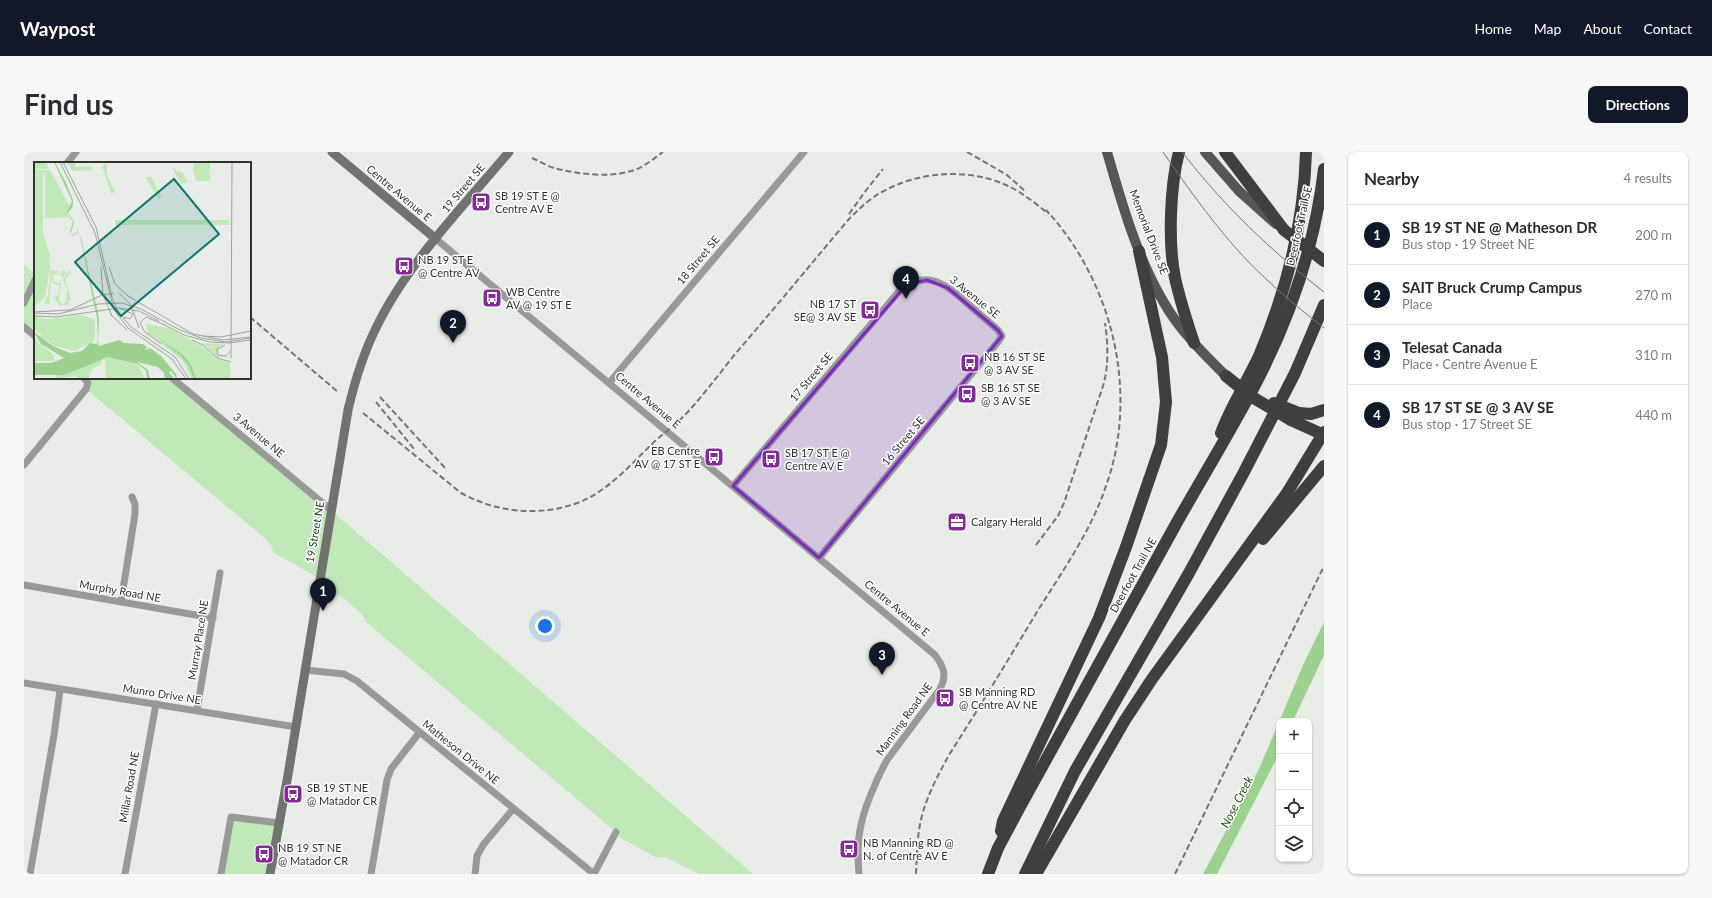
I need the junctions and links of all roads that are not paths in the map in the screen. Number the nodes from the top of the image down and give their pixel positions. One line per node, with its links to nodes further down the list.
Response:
1 (76, 152): 10 (street)
2 (332, 152): 13 (street, Centre Avenue E)
3 (509, 152): 13 (street, 19 Street SE)
4 (804, 152): 28 (street, 18 Street SE)
5 (1107, 152): 14 (main road, Memorial Drive SE)
6 (1179, 152): 24 (highway)
7 (1206, 152): 12 (main road)
8 (1225, 152): 12 (highway)
9 (1306, 152): 32 (highway)
10 (68, 162)
11 (1324, 170): 18 (highway, Deerfoot Trail SE)
12 (1284, 230): 15 (highway, bridge)
13 (436, 239): 28 (street, Centre Avenue E); 37 (street, 19 Street NE)
14 (1139, 251): 24 (main road, Memorial Drive SE); 55 (highway)
15 (1324, 261)
16 (34, 282): 19 (street)
17 (907, 284): 23 (street, 3 Avenue SE); 35 (street, 17 Street SE)
18 (1297, 288): 32 (highway, Deerfoot Trail NE)
19 (24, 303)
20 (1324, 305): 65 (highway)
21 (24, 327): 22 (street)
22 (34, 335)
23 (1002, 336): 38 (street, 16 Street SE)
24 (1194, 343): 25 (main road, Memorial Drive SE)
25 (1226, 376): 30 (highway, Memorial Drive SE, bridge)
26 (173, 379): 37 (street, 3 Avenue NE)
27 (86, 380): 33 (street)
28 (609, 383): 35 (street, Centre Avenue E)
29 (1324, 410): 30 (highway)
30 (1295, 416): 31 (highway, Memorial Drive SE)
31 (1324, 434): 43 (highway)
32 (1214, 456): 55 (highway, Deerfoot Trail NE)
33 (24, 465)
34 (1324, 466): 43 (highway)
35 (733, 486): 38 (street, Centre Avenue E)
36 (132, 497): 41 (street)
37 (331, 510): 44 (street, 19 Street NE)
38 (820, 558): 45 (street, Centre Avenue E)
39 (220, 574): 42 (street, Murray Place NE)
40 (24, 585): 41 (street, Murphy Road NE)
41 (121, 602): 42 (street, Murphy Road NE)
42 (213, 618): 49 (street, Murray Place NE)
43 (1191, 626): 66 (highway)
44 (305, 670): 50 (street, 19 Street NE); 51 (street, Matheson Drive NE)
45 (945, 670): 63 (street, Manning Road NE)
46 (24, 683): 47 (street, Munro Drive NE)
47 (60, 690): 48 (street, Munro Drive NE); 56 (street)
48 (156, 704): 49 (street, Munro Drive NE); 57 (street, Millar Road NE)
49 (197, 710): 50 (street, Munro Drive NE)
50 (296, 727): 53 (street, 19 Street NE)
51 (419, 732): 52 (street, Matheson Drive NE); 60 (street)
52 (513, 808): 61 (street); 62 (street, Matheson Drive NE)
53 (279, 823): 58 (street); 59 (street, 19 Street NE)
54 (616, 832): 62 (street)
55 (998, 848): 64 (highway, Deerfoot Trail NE)
56 (30, 874)
57 (125, 874)
58 (222, 874)
59 (270, 874)
60 (371, 874)
61 (474, 874)
62 (594, 874)
63 (859, 874)
64 (988, 874)
65 (1025, 874)
66 (1036, 874)

